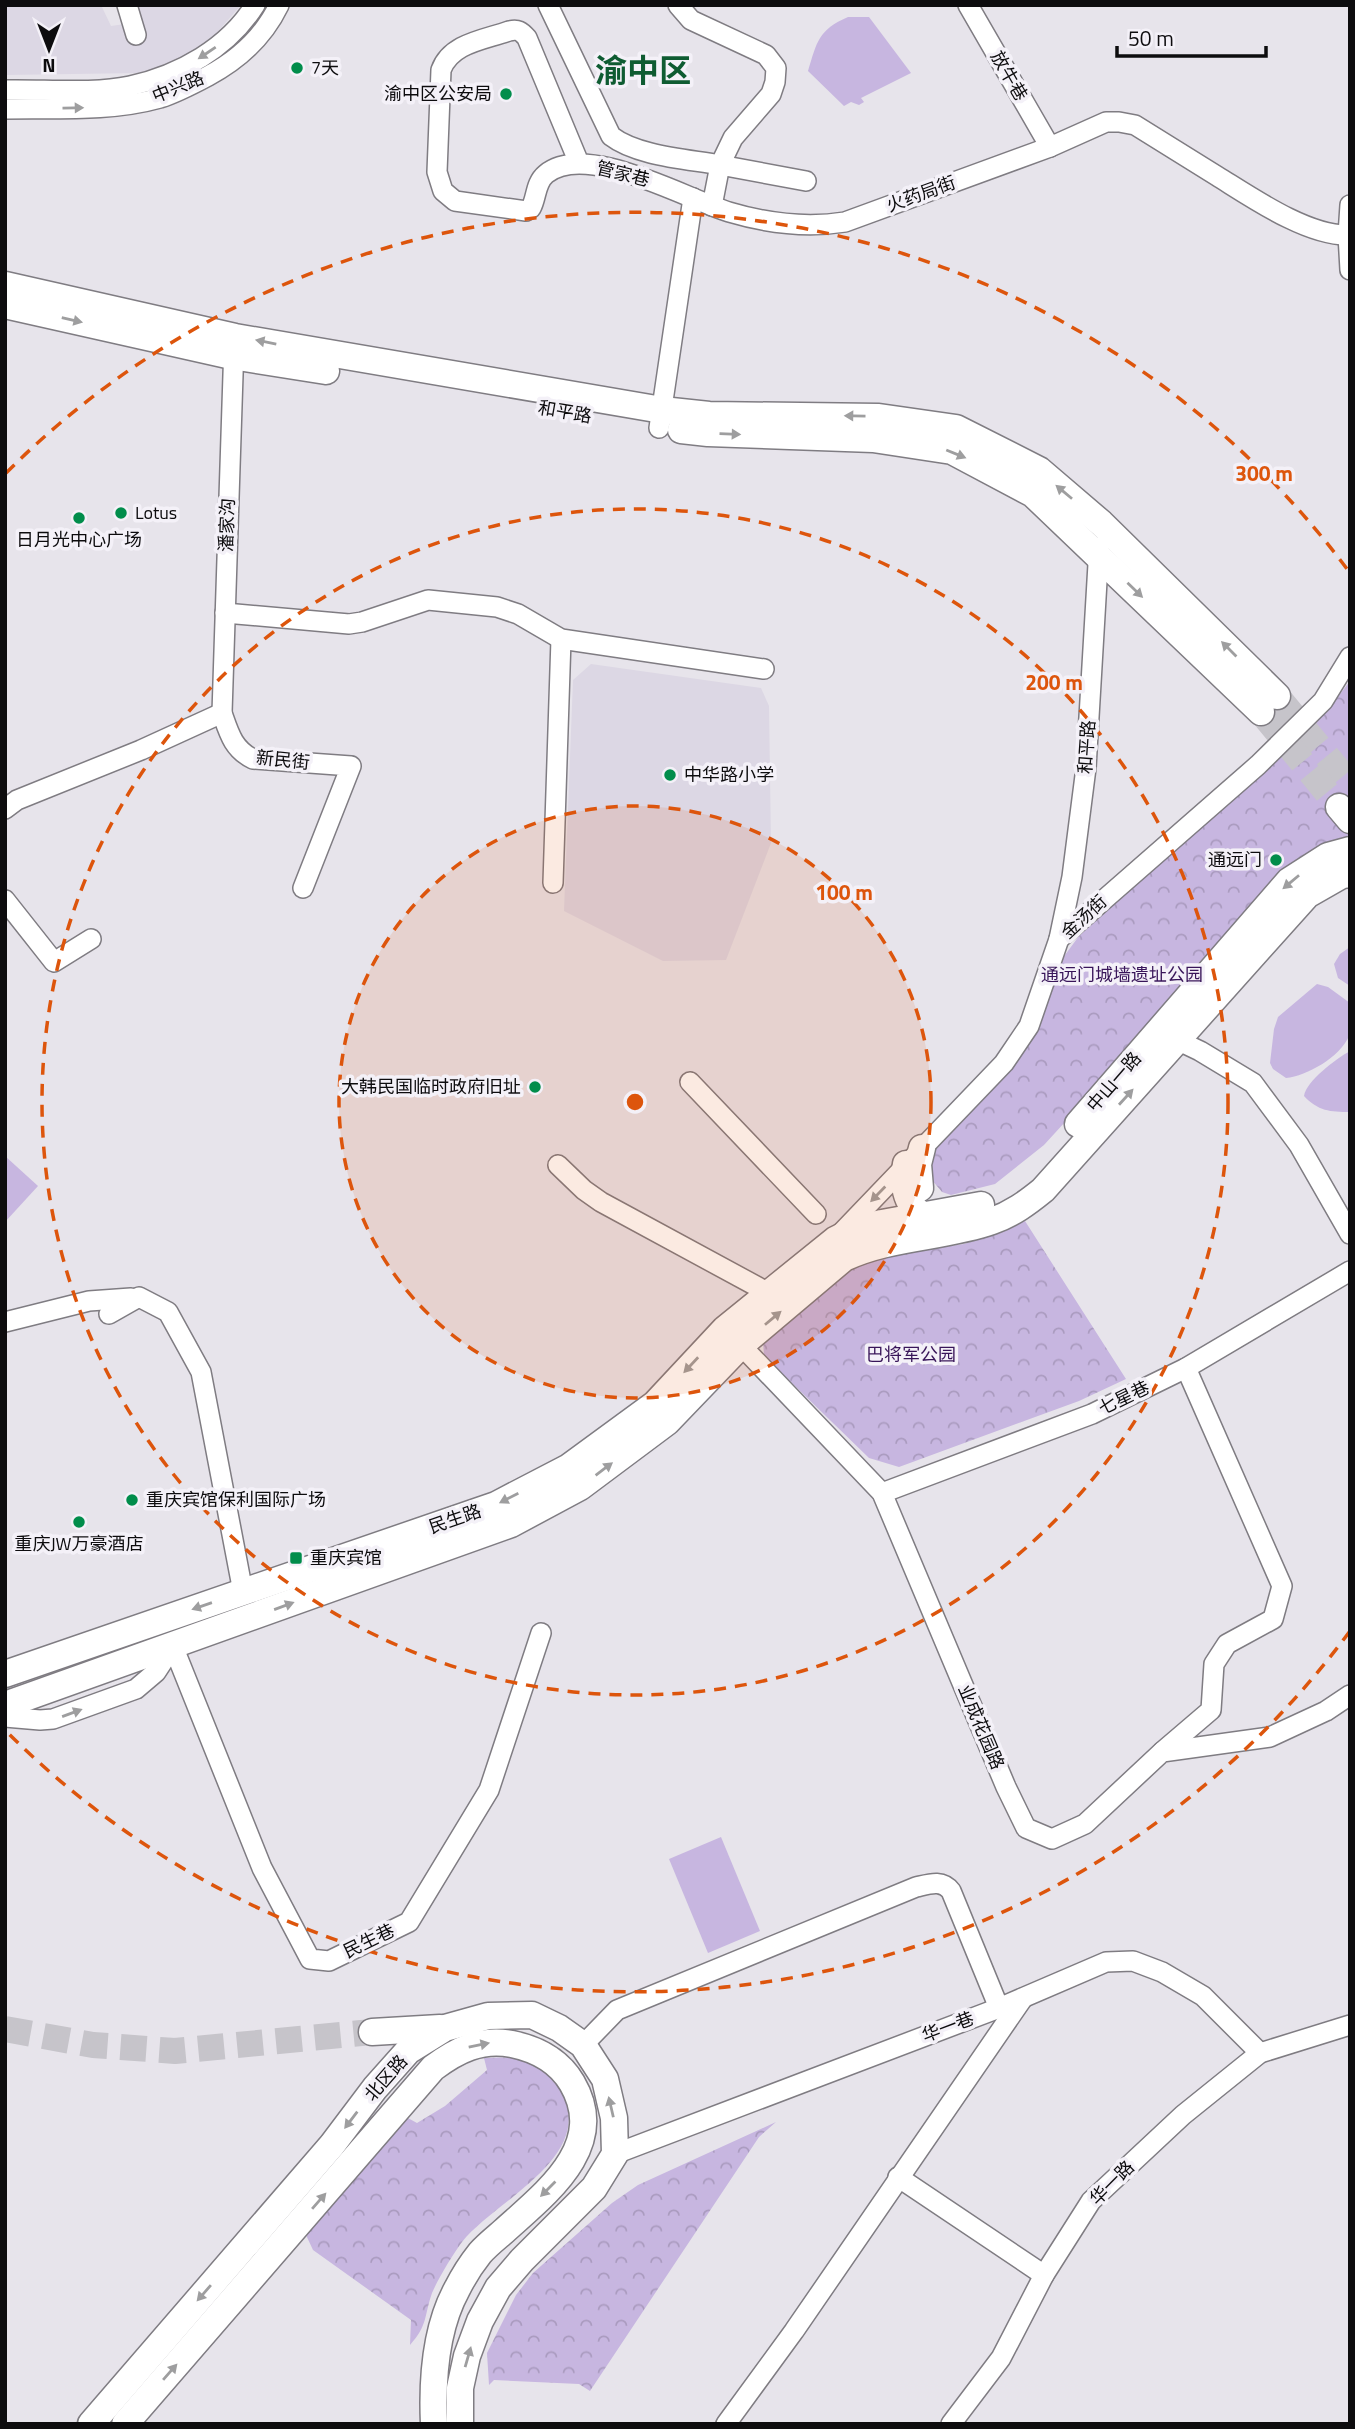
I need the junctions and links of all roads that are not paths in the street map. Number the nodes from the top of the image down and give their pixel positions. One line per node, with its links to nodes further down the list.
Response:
1 (127, 5): 7 (street)
2 (255, 5): 8 (street, 中兴路, one-way to 8)
3 (279, 5): 9 (street, 中兴路, one-way to 3)
4 (548, 5): 12 (street)
5 (678, 5): 12 (street)
6 (968, 5): 10 (street, 放牛巷)
7 (136, 35)
8 (5, 90)
9 (5, 108)
10 (1050, 147): 16 (street, 火药局街); 17 (street, 火药局街)
11 (579, 163): 11 (street, 管家巷); 14 (street, 管家巷)
12 (720, 165): 13 (street); 16 (street)
13 (806, 181)
14 (693, 198): 16 (street, 火药局街); 22 (street)
15 (1350, 205): 17 (street)
16 (712, 206)
17 (1348, 235): 18 (street)
18 (1350, 269)
19 (5, 285): 21 (main road, 和平路)
20 (5, 305): 21 (main road, 和平路, one-way to 21)
21 (234, 346): 22 (main road, 和平路); 25 (street, 潘家沟)
22 (661, 419): 23 (main road, 和平路, one-way to 22); 24 (main road, 和平路, one-way to 24)
23 (1101, 523): 24 (street, 和平路); 24 (main road, 和平路, one-way to 23)
24 (1098, 554): 37 (street, 和平路)
25 (225, 613): 26 (street); 29 (street, 潘家沟)
26 (561, 639): 28 (street); 33 (street)
27 (1350, 657): 37 (street, 金汤街)
28 (764, 669)
29 (222, 713): 30 (street); 34 (street, 新民街)
30 (5, 809)
31 (1350, 850): 44 (main road, 中山一路, one-way to 44)
32 (1350, 874): 38 (main road, 中山一路)
33 (553, 883)
34 (303, 888)
35 (5, 900): 36 (street)
36 (91, 939)
37 (1059, 939): 40 (street, 金汤街)
38 (1177, 1040): 44 (main road, 中山一路, one-way to 38); 45 (street)
39 (690, 1082): 42 (street)
40 (914, 1156): 43 (main road); 44 (main road); 46 (street, 金汤街, one-way to 46)
41 (558, 1166): 48 (street)
42 (816, 1214)
43 (922, 1216): 44 (main road); 46 (main road)
44 (958, 1219): 46 (main road, 中山一路)
45 (1350, 1234)
46 (839, 1249): 48 (main road, 民生路); 52 (main road, 民生路, one-way to 46)
47 (1350, 1271): 53 (street, 七星巷)
48 (769, 1293): 52 (main road, 民生路)
49 (139, 1297): 50 (street); 51 (street); 55 (street)
50 (109, 1314)
51 (5, 1322)
52 (733, 1337): 54 (street, 业成花园路); 55 (main road, 民生路, one-way to 55); 57 (main road, 民生路, one-way to 52)
53 (1186, 1368): 54 (street, 七星巷); 62 (street, 业成花园路)
54 (883, 1493): 62 (street, 业成花园路)
55 (243, 1592): 58 (main road, 民生路, one-way to 58)
56 (541, 1633): 57 (street, 民生巷)
57 (173, 1646): 60 (main road, 民生路); 61 (street, one-way to 57)
58 (5, 1674)
59 (1350, 1695): 62 (street)
60 (5, 1705)
61 (5, 1717)
62 (1162, 1752)
63 (1023, 1997): 64 (street, 华一巷); 70 (street, 华一巷); 73 (street)
64 (999, 2008): 68 (street); 72 (street, 华一巷)
65 (1350, 2025): 70 (street, 华一路)
66 (445, 2028): 67 (main road); 68 (main road, 北区路); 69 (main road, 北区路)
67 (372, 2032)
68 (583, 2045): 72 (main road, 北区路, one-way to 68)
69 (408, 2051): 71 (main road); 75 (main road, 北区路, one-way to 75)
70 (1260, 2053): 74 (street, 华一路)
71 (433, 2068): 76 (main road, 北区路, one-way to 71); 77 (main road, 北区路, one-way to 77)
72 (615, 2154): 78 (main road, one-way to 72)
73 (898, 2177): 74 (street); 79 (street)
74 (1044, 2274): 80 (street, 华一路)
75 (91, 2424)
76 (125, 2424)
77 (434, 2424)
78 (460, 2424)
79 (726, 2424)
80 (951, 2424)

